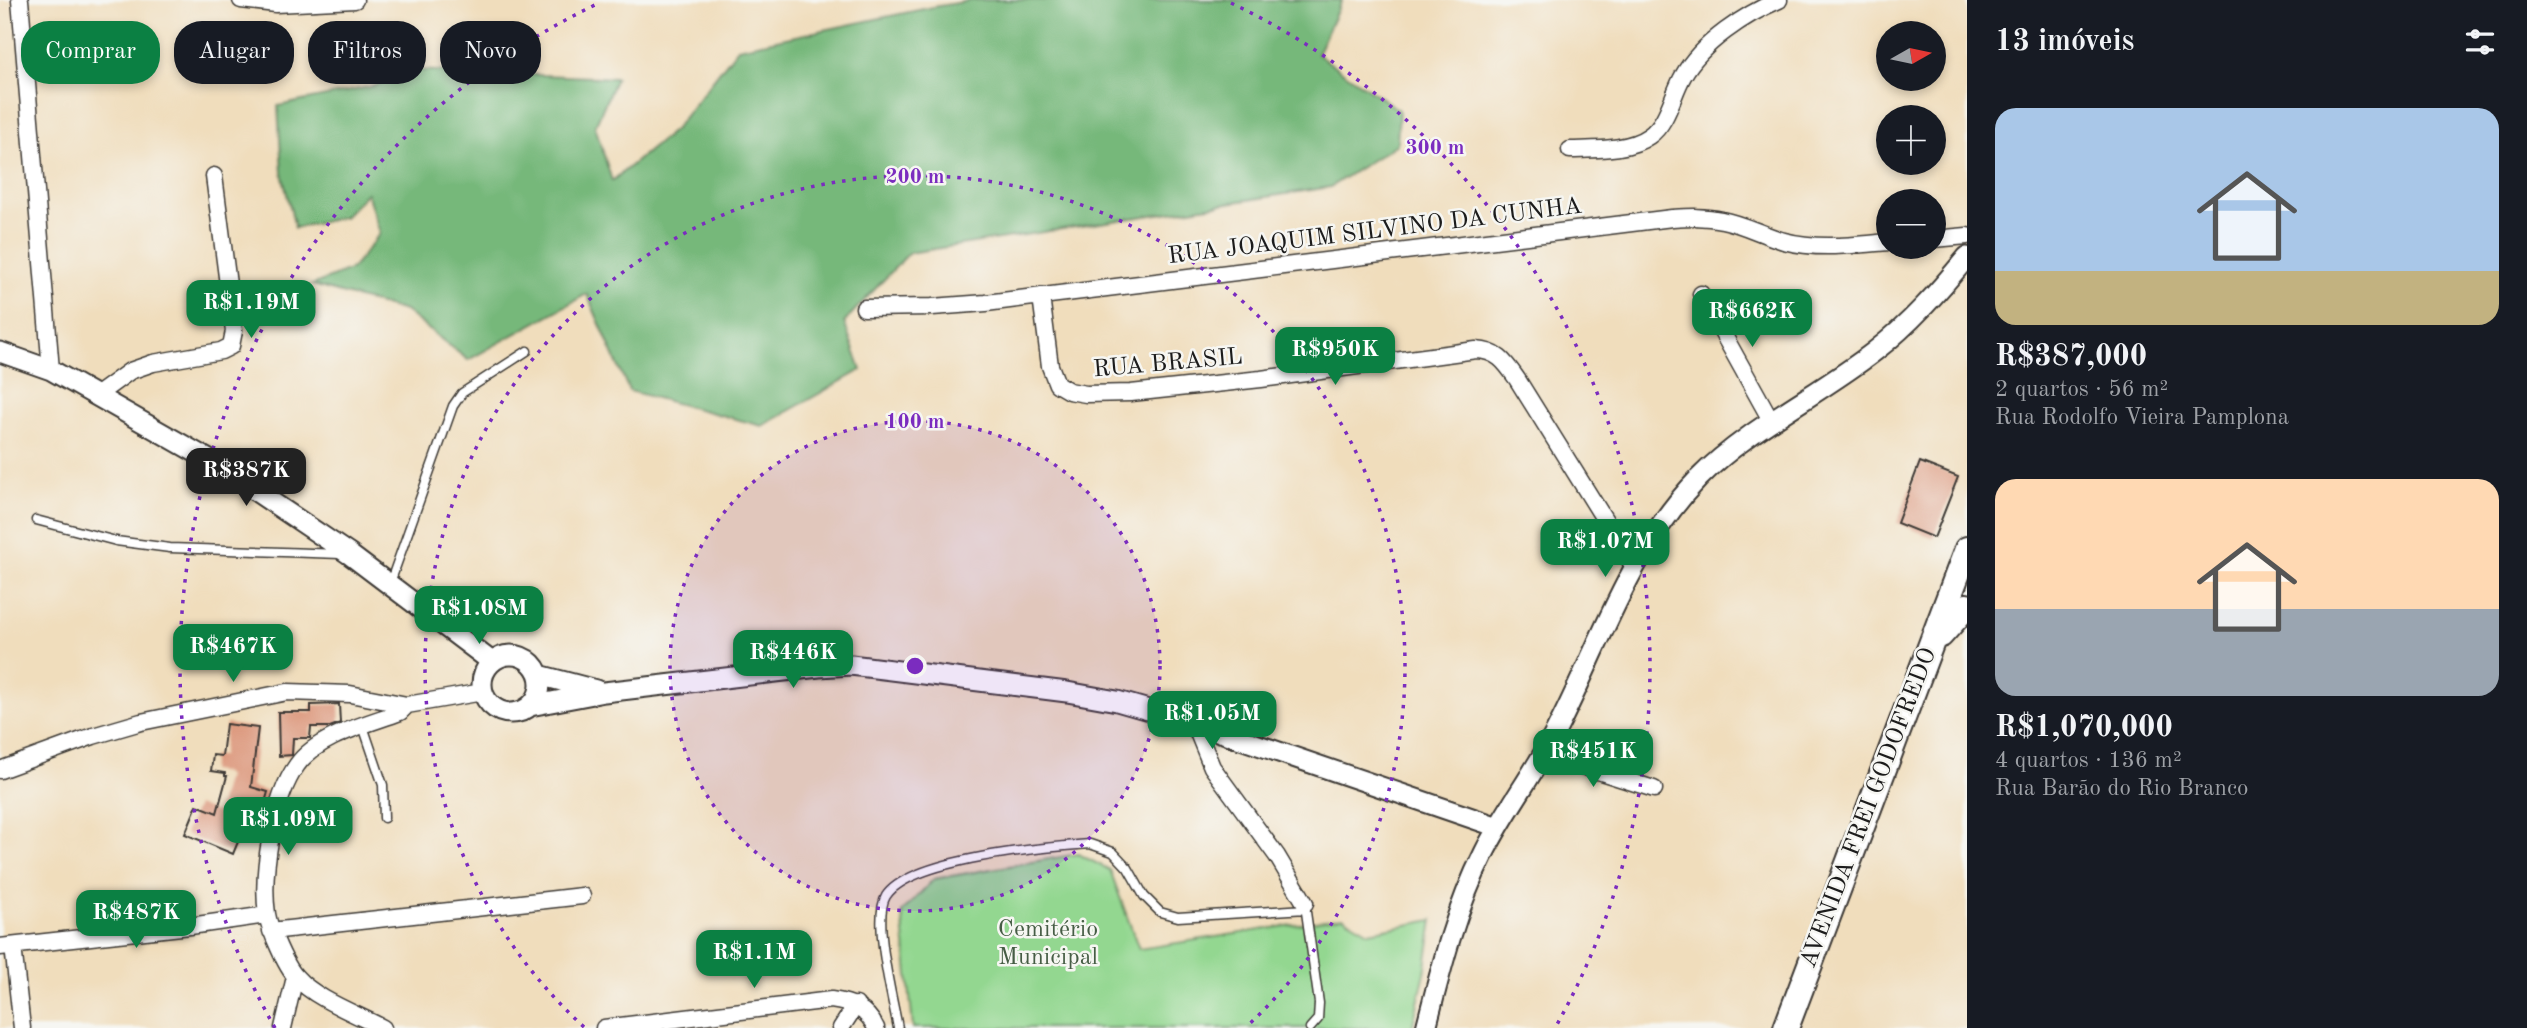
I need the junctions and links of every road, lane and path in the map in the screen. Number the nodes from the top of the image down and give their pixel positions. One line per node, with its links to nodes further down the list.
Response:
1 (20, 0): 16 (street)
2 (241, 0): 3 (street)
3 (355, 0)
4 (1779, 0): 5 (street)
5 (1570, 150)
6 (215, 176): 17 (street)
7 (1967, 236): 8 (street)
8 (1946, 238)
9 (1876, 243): 12 (street, RUA JOAQUIM SILVINO DA CUNHA)
10 (1967, 257): 18 (street)
11 (1701, 294): 18 (street)
12 (1041, 296): 13 (street, RUA JOAQUIM SILVINO DA CUNHA); 22 (street, RUA BRASIL)
13 (864, 308)
14 (527, 351): 23 (lane)
15 (0, 352): 16 (street)
16 (51, 370): 17 (street)
17 (97, 395): 20 (street)
18 (1772, 422): 22 (street)
19 (36, 520): 20 (lane)
20 (349, 554): 23 (street)
21 (1965, 563): 26 (main road, AVENIDA FREI GODOFREDO)
22 (1633, 567): 35 (street)
23 (390, 583): 27 (street)
24 (1967, 606): 26 (main road)
25 (1967, 624): 26 (main road)
26 (1929, 649): 55 (main road, AVENIDA FREI GODOFREDO)
27 (492, 662): 28 (street); 29 (street)
28 (539, 675): 30 (street); 32 (street)
29 (483, 692): 31 (street); 32 (street)
30 (604, 692): 32 (street); 33 (street)
31 (407, 705): 34 (street); 36 (street)
32 (530, 706)
33 (1194, 723): 39 (street); 41 (street)
34 (363, 726): 38 (lane); 42 (street)
35 (1544, 754): 37 (street); 39 (street)
36 (0, 770)
37 (1654, 789)
38 (384, 818)
39 (1498, 827): 54 (street)
40 (582, 896): 42 (street)
41 (1305, 906): 52 (lane); 53 (lane)
42 (269, 923): 43 (street); 44 (street)
43 (7, 946): 46 (street)
44 (295, 977): 47 (street); 48 (street)
45 (856, 1005): 49 (street); 50 (street); 51 (street)
46 (22, 1028)
47 (283, 1028)
48 (383, 1028)
49 (604, 1028)
50 (841, 1028)
51 (876, 1028)
52 (898, 1028)
53 (1310, 1028)
54 (1426, 1028)
55 (1786, 1028)

